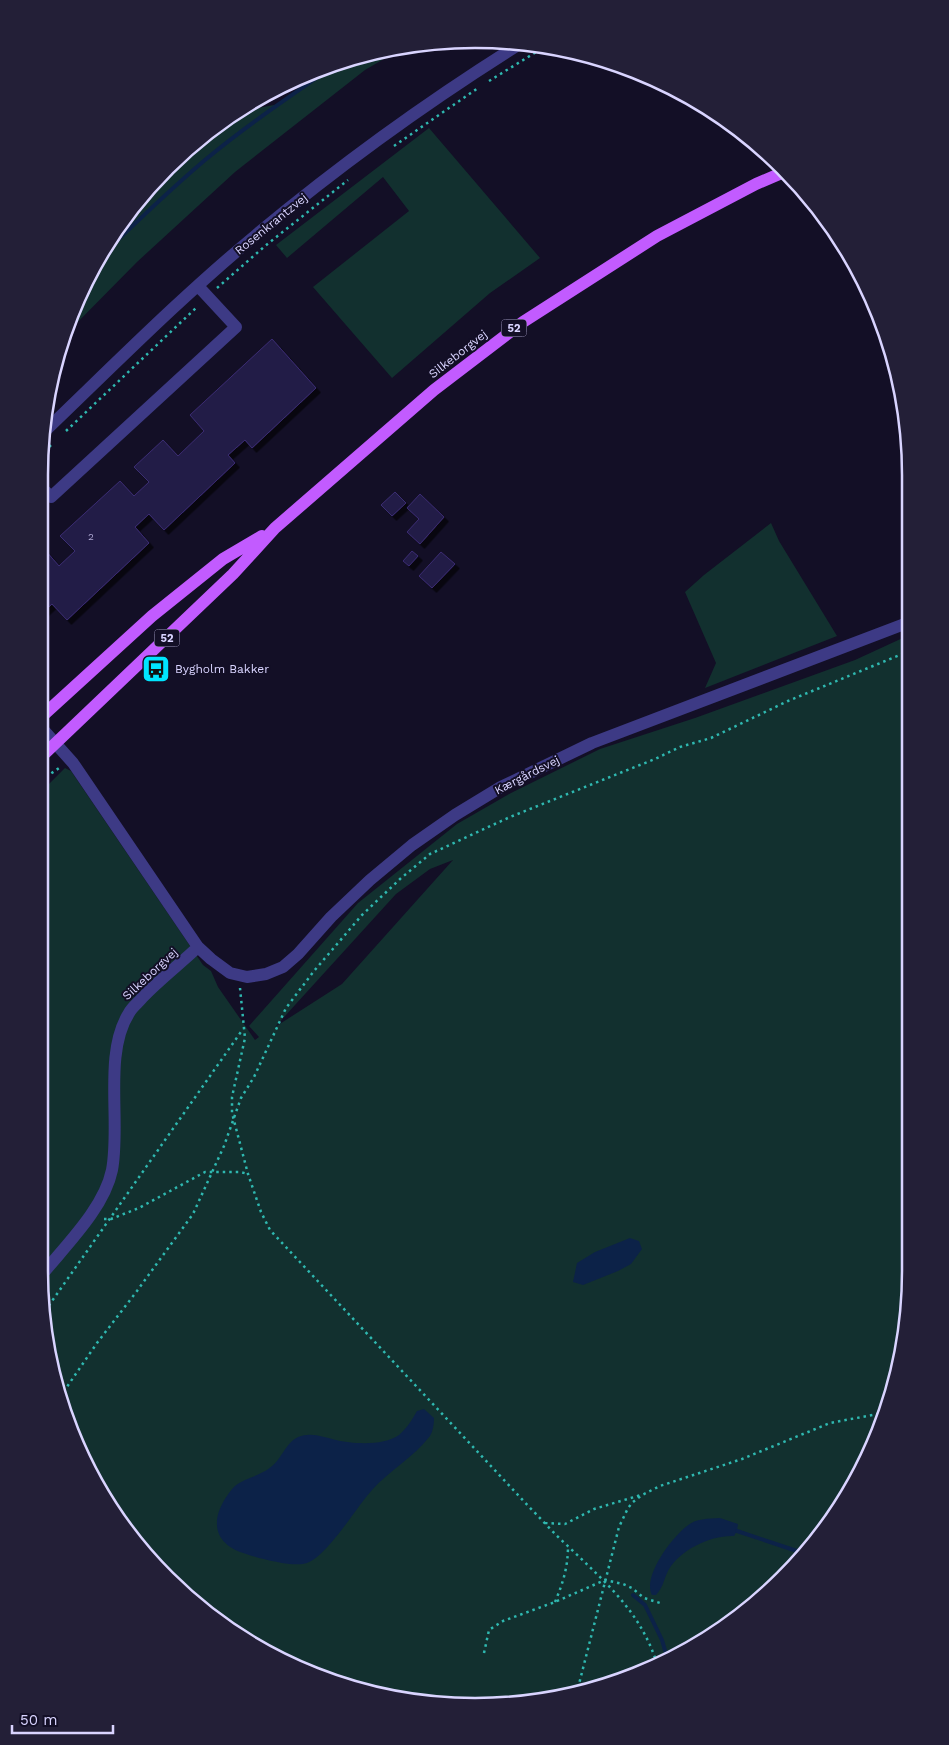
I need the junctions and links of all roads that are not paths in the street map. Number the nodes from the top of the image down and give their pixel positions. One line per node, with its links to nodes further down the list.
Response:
1 (512, 49): 3 (street, Rosenkrantzvej)
2 (778, 175): 6 (main road, Silkeborgvej / 52)
3 (198, 286): 4 (street, Rosenkrantzvej); 5 (street)
4 (50, 426)
5 (48, 494)
6 (275, 528): 8 (main road, Silkeborgvej / 52); 10 (main road, Silkeborgvej / 52)
7 (902, 626): 12 (street, Kærgårdsvej)
8 (48, 711)
9 (48, 735): 10 (street)
10 (56, 744): 11 (main road, Silkeborgvej / 52); 12 (street)
11 (48, 751)
12 (198, 947): 13 (street, Silkeborgvej)
13 (48, 1266)

